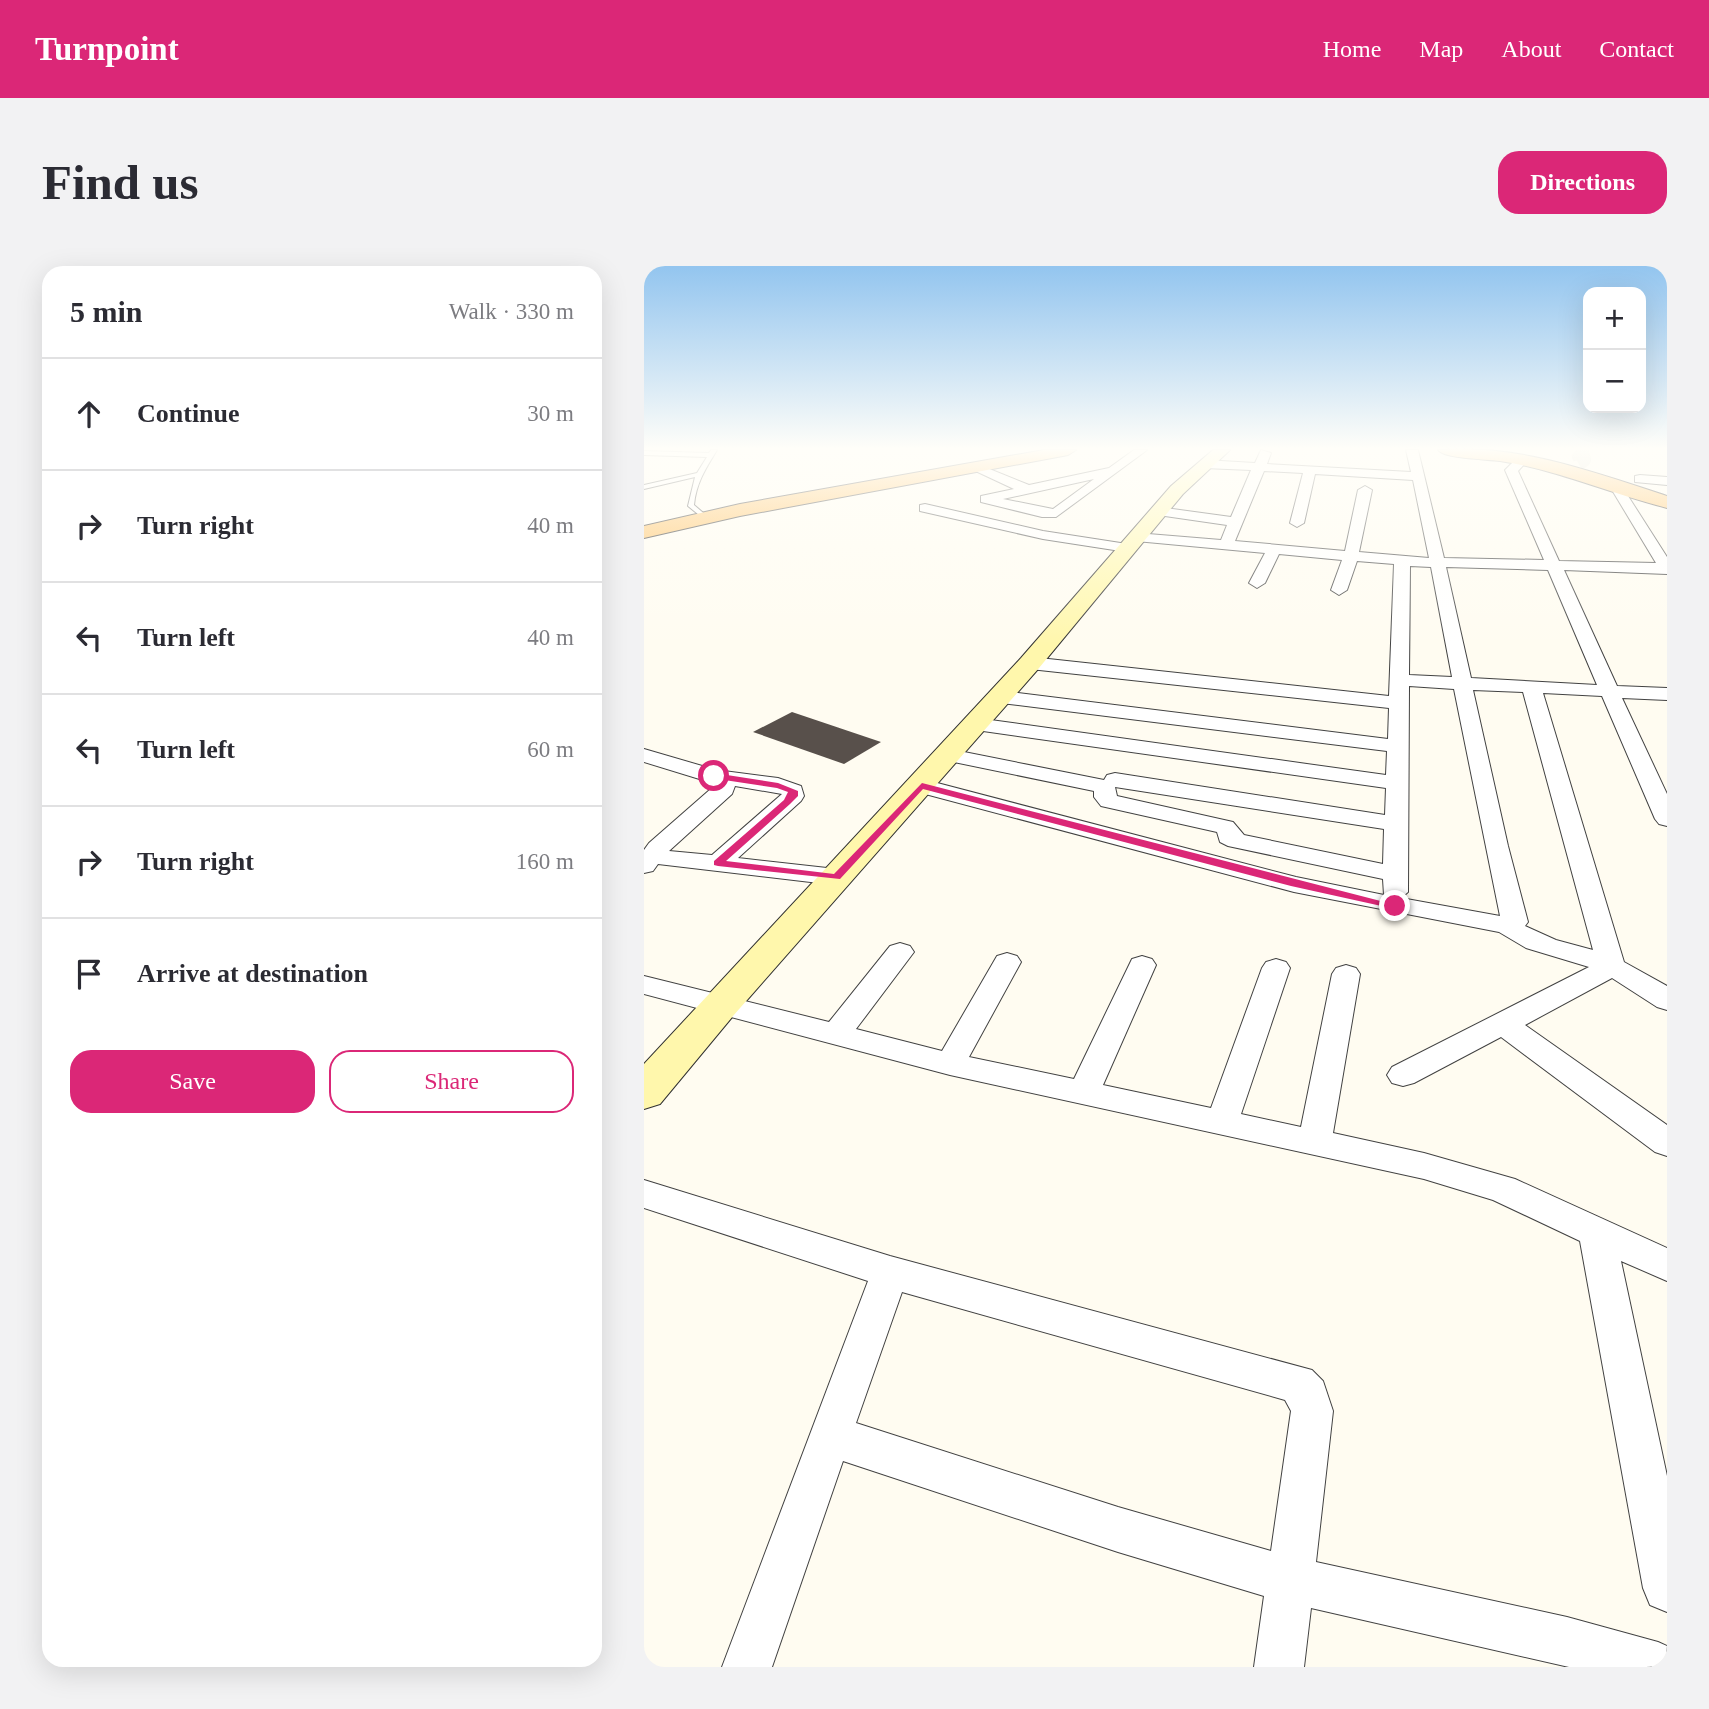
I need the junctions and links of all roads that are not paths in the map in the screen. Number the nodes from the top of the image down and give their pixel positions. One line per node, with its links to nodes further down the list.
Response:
1 (703, 515): 12 (lane)
2 (720, 515): 12 (highway)
3 (957, 515): 16 (street)
4 (1155, 515): 16 (main road)
5 (1182, 515): 13 (street)
6 (1240, 515): 13 (street)
7 (1299, 515): 14 (street)
8 (1360, 515): 19 (street)
9 (1425, 515): 21 (street)
10 (1532, 515): 22 (street)
11 (1634, 515): 23 (street)
12 (706, 518): 15 (highway)
13 (1235, 523): 17 (street)
14 (1297, 523)
15 (644, 532)
16 (1131, 542): 17 (street); 26 (main road)
17 (1226, 545): 18 (street)
18 (1274, 549): 19 (street); 24 (street)
19 (1351, 556): 20 (street); 25 (street)
20 (1402, 560): 21 (street); 27 (street)
21 (1437, 563): 22 (street); 28 (street)
22 (1554, 565): 23 (street); 30 (street)
23 (1667, 568)
24 (1256, 583)
25 (1339, 590)
26 (1030, 663): 32 (main road); 33 (street)
27 (1398, 680): 28 (street); 33 (street)
28 (1462, 684): 29 (street); 50 (street)
29 (1531, 687): 30 (street); 54 (street)
30 (1609, 691): 31 (street); 43 (street)
31 (1667, 694)
32 (1000, 697): 34 (main road); 35 (street)
33 (1398, 704): 35 (street)
34 (976, 724): 36 (street); 37 (main road)
35 (1397, 746): 40 (street)
36 (1143, 749): 40 (street); 41 (street)
37 (949, 755): 41 (street); 42 (main road)
38 (647, 758): 39 (street)
39 (714, 776): 45 (street); 46 (street)
40 (1396, 783): 44 (street)
41 (1111, 785): 44 (street); 47 (street)
42 (922, 786): 48 (main road); 49 (street)
43 (1667, 819)
44 (1395, 824): 47 (street)
45 (648, 861): 46 (street)
46 (718, 863): 48 (street)
47 (1395, 874): 49 (street)
48 (836, 877): 59 (main road)
49 (1395, 906): 50 (street)
50 (1506, 925): 54 (street)
51 (900, 952): 61 (street)
52 (1007, 962): 62 (street)
53 (1142, 965): 65 (street)
54 (1612, 967): 58 (street); 60 (street)
55 (1276, 968): 66 (street)
56 (1346, 974): 67 (street)
57 (644, 985): 59 (street)
58 (1667, 1000)
59 (719, 1006): 61 (street); 64 (main road)
60 (1503, 1024): 63 (street); 68 (street)
61 (836, 1035): 62 (street)
62 (950, 1064): 65 (street)
63 (1403, 1075)
64 (644, 1093)
65 (1083, 1093): 66 (street)
66 (1222, 1123): 67 (street)
67 (1315, 1143): 70 (street)
68 (1667, 1143)
69 (644, 1194): 72 (street)
70 (1597, 1233): 71 (street); 75 (street)
71 (1667, 1265)
72 (890, 1272): 73 (street); 74 (street)
73 (830, 1436): 74 (street); 76 (street)
74 (1288, 1579): 77 (street); 78 (street)
75 (1667, 1588)
76 (747, 1667)
77 (1279, 1667)
78 (1658, 1667)

